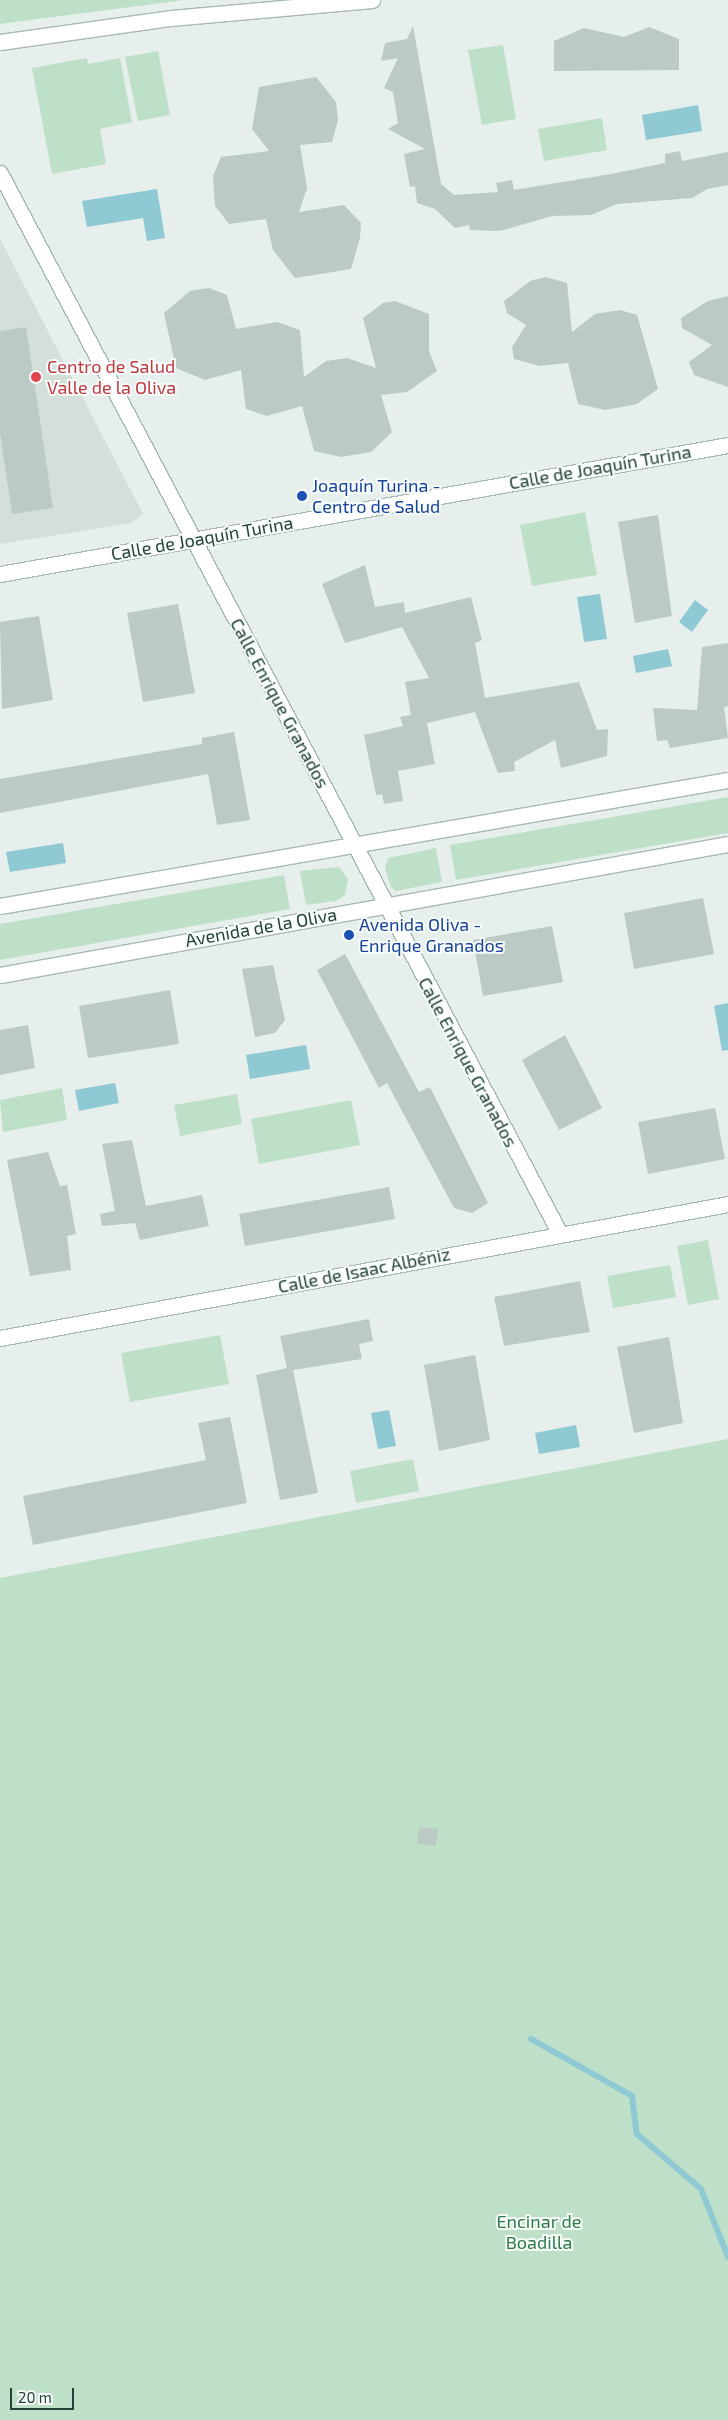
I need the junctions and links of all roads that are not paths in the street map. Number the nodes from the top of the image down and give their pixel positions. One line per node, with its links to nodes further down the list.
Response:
1 (372, 0): 2 (street)
2 (0, 42)
3 (0, 173): 5 (street, Calle Enrique Granados)
4 (728, 445): 5 (street, Calle de Joaquín Turina)
5 (194, 539): 6 (street, Calle de Joaquín Turina); 8 (street, Calle Enrique Granados)
6 (0, 574)
7 (728, 780): 8 (street)
8 (354, 844): 10 (street, Calle Enrique Granados); 11 (street)
9 (728, 844): 10 (street, Avenida de la Oliva)
10 (384, 905): 12 (street, Avenida de la Oliva); 14 (street, Calle Enrique Granados)
11 (0, 906)
12 (0, 975)
13 (728, 1204): 14 (street, Calle de Isaac Albéniz)
14 (560, 1234): 15 (street, Calle de Isaac Albéniz)
15 (0, 1338)

